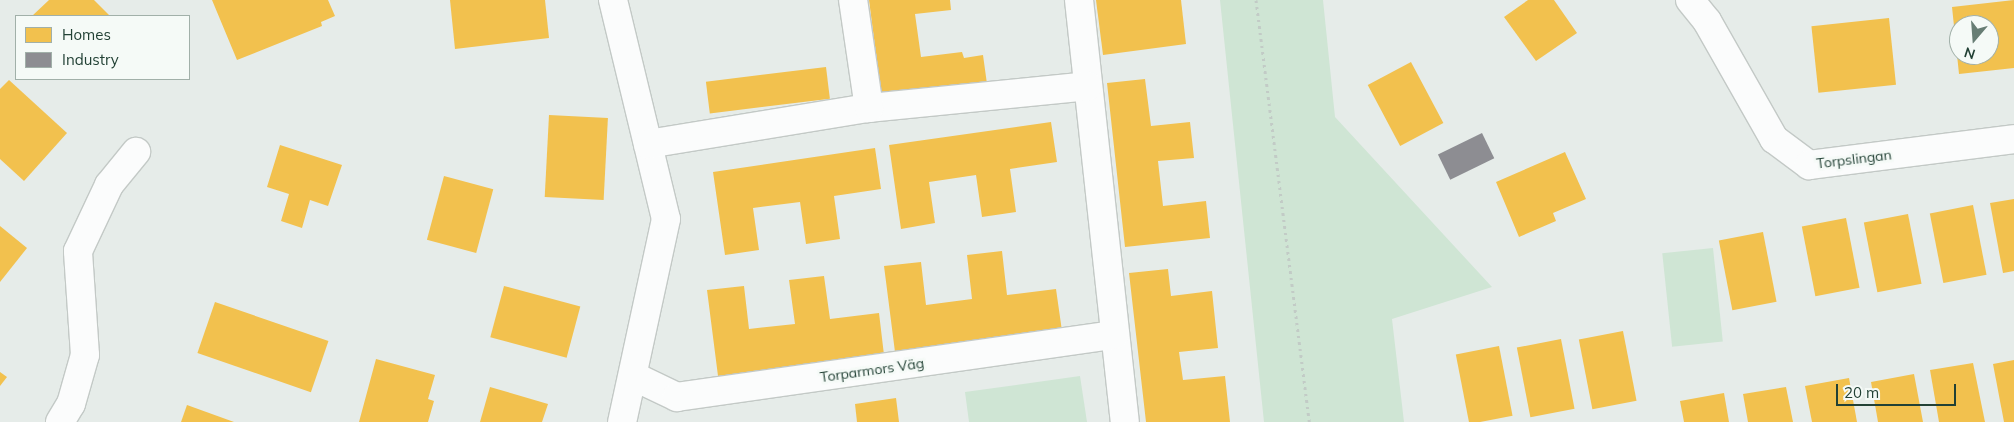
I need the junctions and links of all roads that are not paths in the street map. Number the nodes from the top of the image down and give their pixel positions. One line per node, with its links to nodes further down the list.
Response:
1 (613, 0): 8 (street)
2 (854, 0): 6 (street)
3 (1079, 0): 5 (street)
4 (1690, 0): 7 (street, Torpslingan)
5 (1088, 86): 6 (street); 10 (street)
6 (869, 108): 8 (street)
7 (2014, 139)
8 (648, 144): 11 (street)
9 (136, 152): 12 (street)
10 (1115, 335): 11 (street, Torparmors Väg); 14 (street)
11 (632, 376): 13 (street)
12 (60, 422)
13 (622, 422)
14 (1124, 422)

